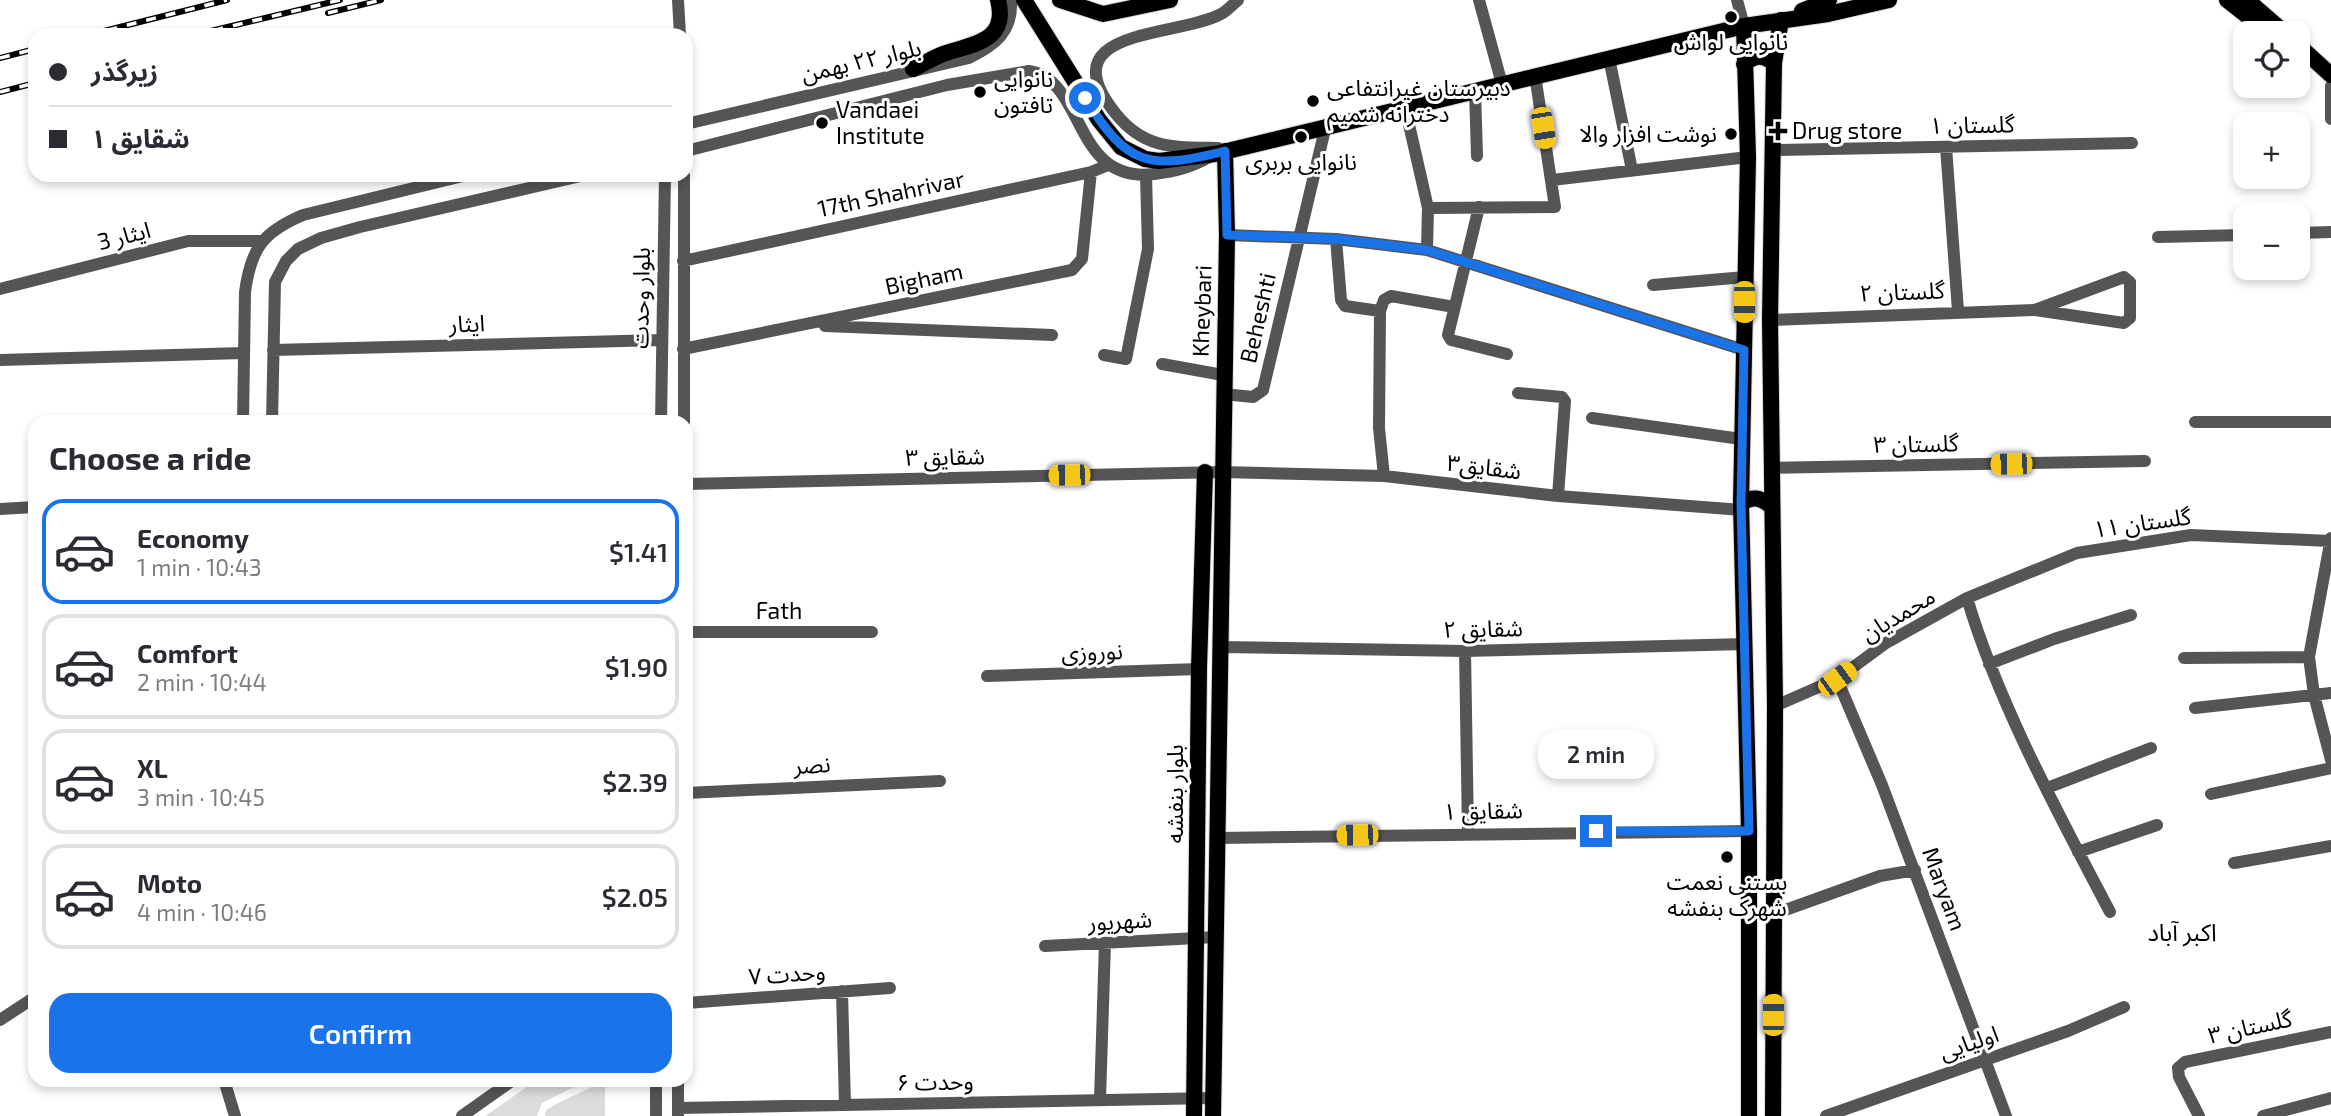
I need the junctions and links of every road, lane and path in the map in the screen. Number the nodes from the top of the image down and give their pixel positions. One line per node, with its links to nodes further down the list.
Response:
1 (678, 0): 18 (street)
2 (998, 0): 24 (main road)
3 (1012, 0): 24 (street, بلوار ۲۲ بهمن)
4 (1024, 0): 39 (main road)
5 (1060, 0): 6 (main road)
6 (1170, 0)
7 (1238, 0): 39 (street)
8 (1479, 0): 27 (street)
9 (1737, 0): 17 (street)
10 (1829, 0): 14 (main road)
11 (1889, 0): 14 (main road)
12 (2227, 0): 15 (main road)
13 (2247, 0): 16 (main road)
14 (1781, 20): 17 (main road); 21 (main road)
15 (2254, 21)
16 (2271, 21)
17 (1744, 26): 19 (main road); 22 (main road)
18 (680, 28)
19 (1609, 58): 25 (main road); 43 (street)
20 (2310, 60): 28 (main road)
21 (1774, 63): 22 (main road); 38 (main road)
22 (1744, 64): 41 (main road)
23 (2310, 68): 28 (main road)
24 (913, 69): 26 (street, بلوار ۲۲ بهمن)
25 (1535, 75): 27 (main road); 46 (street)
26 (871, 80): 30 (street); 33 (street, بلوار ۲۲ بهمن)
27 (1502, 84): 29 (main road)
28 (2331, 85): 32 (street)
29 (1475, 90): 31 (main road); 40 (street)
30 (876, 103): 37 (street, بلوار ۲۲ بهمن); 42 (street, بلوار ۲۲ بهمن)
31 (1405, 107): 34 (main road); 54 (street)
32 (2331, 119)
33 (693, 122)
34 (1326, 125): 39 (main road); 59 (street, Beheshti)
35 (2132, 144): 36 (street, گلستان ۱)
36 (1946, 147): 38 (street, گلستان ۱); 72 (street)
37 (693, 149)
38 (1772, 150): 73 (main road)
39 (1225, 151): 45 (street); 57 (main road, Kheybari)
40 (1477, 156)
41 (1748, 157): 43 (street); 66 (main road)
42 (1108, 165): 44 (street, 17th Shahrivar); 45 (street)
43 (1632, 170): 46 (street)
44 (1091, 172): 65 (street, 17th Shahrivar); 74 (street, Bigham)
45 (1146, 175): 82 (street)
46 (1552, 180): 53 (street)
47 (438, 182): 62 (street)
48 (555, 182): 78 (street)
49 (665, 182): 52 (street, بلوار وحدت)
50 (684, 182): 51 (street, بلوار وحدت)
51 (684, 189): 52 (street); 65 (street, بلوار وحدت)
52 (664, 191): 76 (street, بلوار وحدت)
53 (1479, 207): 54 (street); 64 (street)
54 (1427, 208): 63 (street)
55 (2331, 232): 56 (street)
56 (2310, 233)
57 (1227, 235): 59 (street); 85 (main road, Kheybari)
58 (2233, 235): 60 (street)
59 (1299, 237): 61 (street); 87 (street, Beheshti)
60 (2158, 237)
61 (1336, 239): 63 (street); 71 (street)
62 (261, 241): 68 (street, ایثار 3); 80 (street)
63 (1427, 250): 64 (street)
64 (1464, 260): 69 (street); 79 (street)
65 (683, 261): 77 (street, بلوار وحدت)
66 (1745, 277): 67 (street); 79 (main road)
67 (1653, 285)
68 (0, 289)
69 (1454, 307): 71 (street); 81 (street)
70 (2035, 310): 70 (street, گلستان ۲); 72 (street, گلستان ۲)
71 (1380, 311): 100 (street)
72 (1958, 312): 73 (street, گلستان ۲)
73 (1770, 320): 99 (main road)
74 (805, 325): 75 (street); 77 (street, Bigham)
75 (1052, 335)
76 (661, 340): 78 (street, ایثار); 90 (street, بلوار وحدت)
77 (683, 349): 91 (street, بلوار وحدت)
78 (273, 350): 89 (street)
79 (1744, 350): 95 (main road)
80 (243, 353): 83 (street); 88 (street)
81 (1507, 354)
82 (1104, 355)
83 (0, 360)
84 (1161, 364): 85 (street)
85 (1223, 375): 87 (main road, Kheybari)
86 (1518, 393): 103 (street)
87 (1223, 394): 98 (main road, Kheybari)
88 (243, 415)
89 (272, 415)
90 (661, 415)
91 (684, 415)
92 (1592, 418): 95 (street)
93 (2195, 422): 94 (street)
94 (2331, 422)
95 (1741, 439): 101 (main road)
96 (2145, 461): 99 (street, گلستان ۳)
97 (1205, 472): 98 (street, شقایق ۳); 102 (street, شقایق ۳); 109 (main road, بلوار بنفشه)
98 (1222, 472): 100 (street, شقایق۳); 110 (main road, بلوار بنفشه)
99 (1771, 474): 101 (main road); 105 (main road)
100 (1384, 476): 103 (street, شقایق۳)
101 (1741, 478): 104 (main road)
102 (693, 484)
103 (1558, 496): 104 (street, شقایق۳)
104 (1741, 506): 105 (main road); 117 (main road)
105 (1771, 506): 128 (main road)
106 (28, 507): 107 (street)
107 (0, 509)
108 (2331, 540): 113 (street, گلستان ۱۱); 120 (street)
109 (1203, 544): 110 (main road); 111 (main road, بلوار بنفشه)
110 (1222, 545): 112 (main road, بلوار بنفشه)
111 (1202, 574): 112 (main road); 123 (main road, بلوار بنفشه)
112 (1221, 575): 118 (main road, بلوار بنفشه)
113 (1967, 597): 122 (street); 125 (street, محمدیان)
114 (2131, 615): 122 (street)
115 (693, 632): 116 (street, Fath)
116 (872, 632)
117 (1746, 644): 119 (street, شقایق ۲); 138 (main road)
118 (1220, 647): 119 (street, شقایق ۲); 140 (main road, بلوار بنفشه)
119 (1465, 651): 139 (street)
120 (2309, 657): 121 (street); 127 (street)
121 (2183, 658)
122 (1989, 664): 134 (street)
123 (1199, 669): 124 (street, نوروزی); 148 (main road, بلوار بنفشه)
124 (987, 676)
125 (1837, 679): 128 (street, محمدیان); 144 (street, Maryam)
126 (2331, 692): 127 (street)
127 (2314, 695): 129 (street); 131 (street)
128 (1776, 706): 146 (main road)
129 (2195, 708)
130 (2151, 748): 134 (street)
131 (2331, 760)
132 (2331, 768): 136 (street)
133 (940, 781): 135 (street, نصر)
134 (2047, 788): 142 (street)
135 (693, 793)
136 (2211, 794)
137 (2157, 825): 142 (street)
138 (1749, 831): 139 (street, شقایق ۱); 151 (main road)
139 (1468, 832): 140 (street, شقایق ۱)
140 (1218, 838): 147 (main road, بلوار بنفشه)
141 (2331, 846): 143 (street)
142 (2078, 852): 145 (street)
143 (2234, 863)
144 (1915, 870): 146 (street); 162 (street, Maryam)
145 (2110, 912)
146 (1774, 914): 152 (main road)
147 (1216, 937): 148 (street, شهریور); 168 (main road, بلوار بنفشه)
148 (1197, 938): 149 (street, شهریور); 167 (main road, بلوار بنفشه)
149 (1105, 943): 150 (street, شهریور); 170 (street)
150 (1045, 946)
151 (1749, 952): 152 (main road); 155 (main road)
152 (1774, 952): 154 (main road)
153 (890, 988): 156 (street, وحدت ۷)
154 (1773, 989): 155 (main road); 179 (main road)
155 (1749, 990): 178 (main road)
156 (842, 991): 158 (street, وحدت ۷); 171 (street)
157 (28, 1002): 160 (street)
158 (693, 1002)
159 (2124, 1007): 162 (street, اولیایی)
160 (0, 1020)
161 (2331, 1032): 182 (street, گلستان ۳)
162 (1987, 1059): 180 (street, اولیایی); 181 (street, Maryam)
163 (226, 1087): 173 (street)
164 (503, 1087): 174 (street)
165 (656, 1087): 175 (street)
166 (678, 1087): 172 (street)
167 (1194, 1097): 168 (street, وحدت ۶); 170 (street, وحدت ۶); 176 (main road, بلوار بنفشه)
168 (1213, 1098): 177 (main road, بلوار بنفشه)
169 (2331, 1098): 183 (street)
170 (1100, 1099): 171 (street, وحدت ۶)
171 (845, 1105): 172 (street, وحدت ۶)
172 (678, 1112)
173 (235, 1116)
174 (462, 1116)
175 (656, 1116)
176 (1194, 1116)
177 (1213, 1116)
178 (1749, 1116)
179 (1773, 1116)
180 (1826, 1116)
181 (2006, 1116)
182 (2199, 1116)
183 (2263, 1116)

